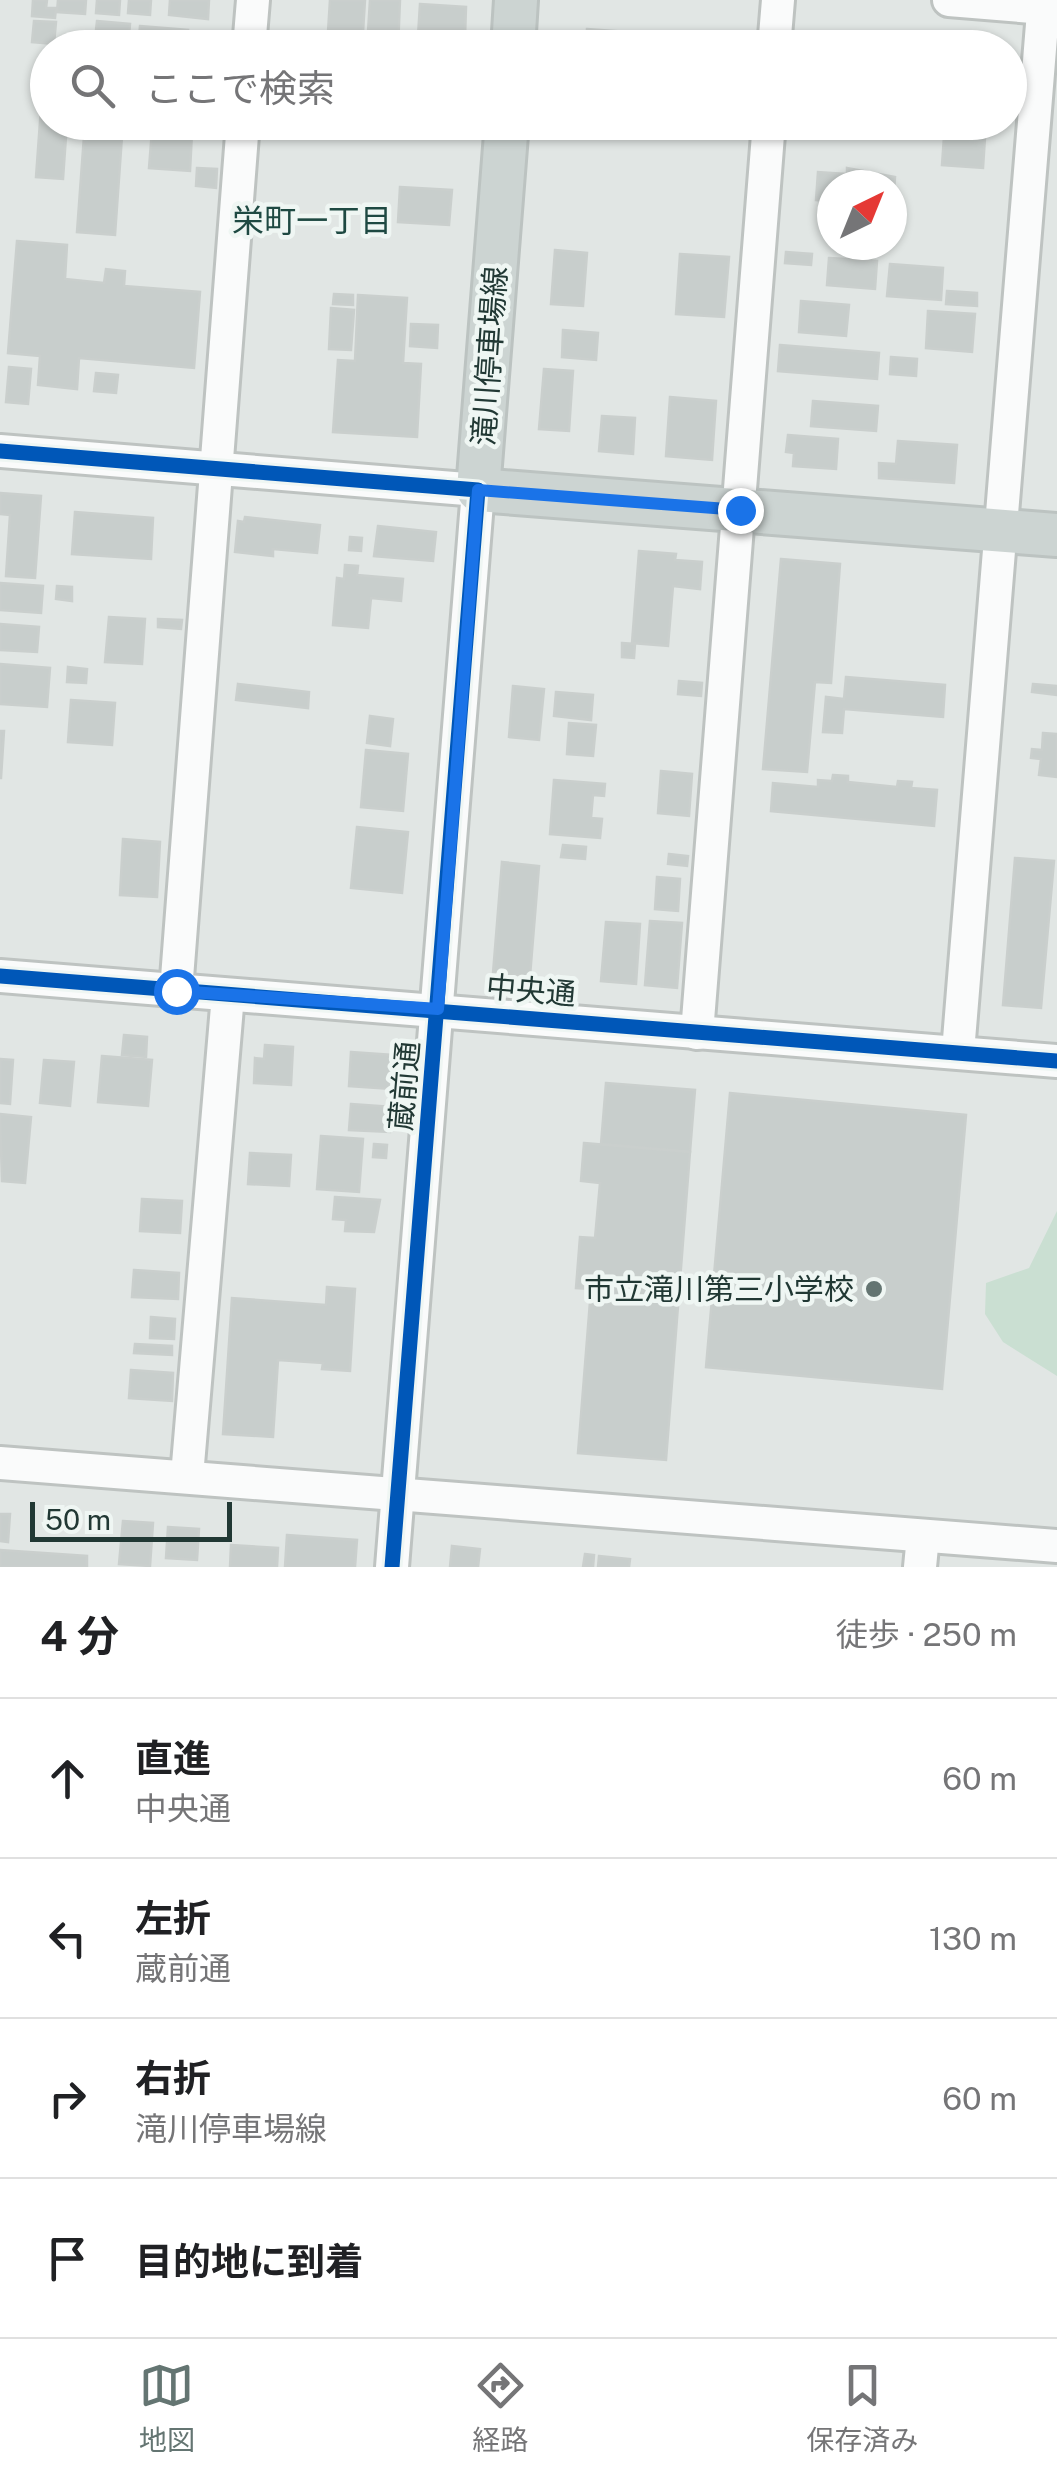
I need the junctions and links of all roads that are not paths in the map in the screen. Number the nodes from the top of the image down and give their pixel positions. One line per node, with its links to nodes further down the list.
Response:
1 (253, 0): 6 (street)
2 (516, 0): 7 (main road)
3 (778, 0): 8 (street)
4 (949, 0): 5 (street)
5 (1048, 6): 16 (street)
6 (250, 30)
7 (514, 30)
8 (776, 30)
9 (242, 140): 13 (street)
10 (506, 140): 14 (main road, 滝川停車場線)
11 (767, 140): 15 (street)
12 (0, 450): 13 (street)
13 (216, 468): 14 (street); 19 (street)
14 (478, 490): 15 (main road, 滝川停車場線); 21 (street, 蔵前通)
15 (740, 510): 16 (main road, 滝川停車場線); 22 (street)
16 (1000, 531): 17 (main road, 滝川停車場線); 23 (street)
17 (1057, 535)
18 (0, 976): 19 (street, 中央通)
19 (176, 991): 20 (street, 中央通)
20 (228, 995): 21 (street, 中央通); 26 (street)
21 (438, 1009): 22 (street, 中央通); 27 (street, 蔵前通)
22 (697, 1033): 23 (street, 中央通)
23 (958, 1052): 24 (street, 中央通)
24 (1057, 1061)
25 (0, 1463): 26 (street)
26 (186, 1476): 27 (street)
27 (398, 1494): 29 (street); 30 (street, 蔵前通)
28 (1057, 1546): 29 (street)
29 (921, 1551)
30 (392, 1567)

